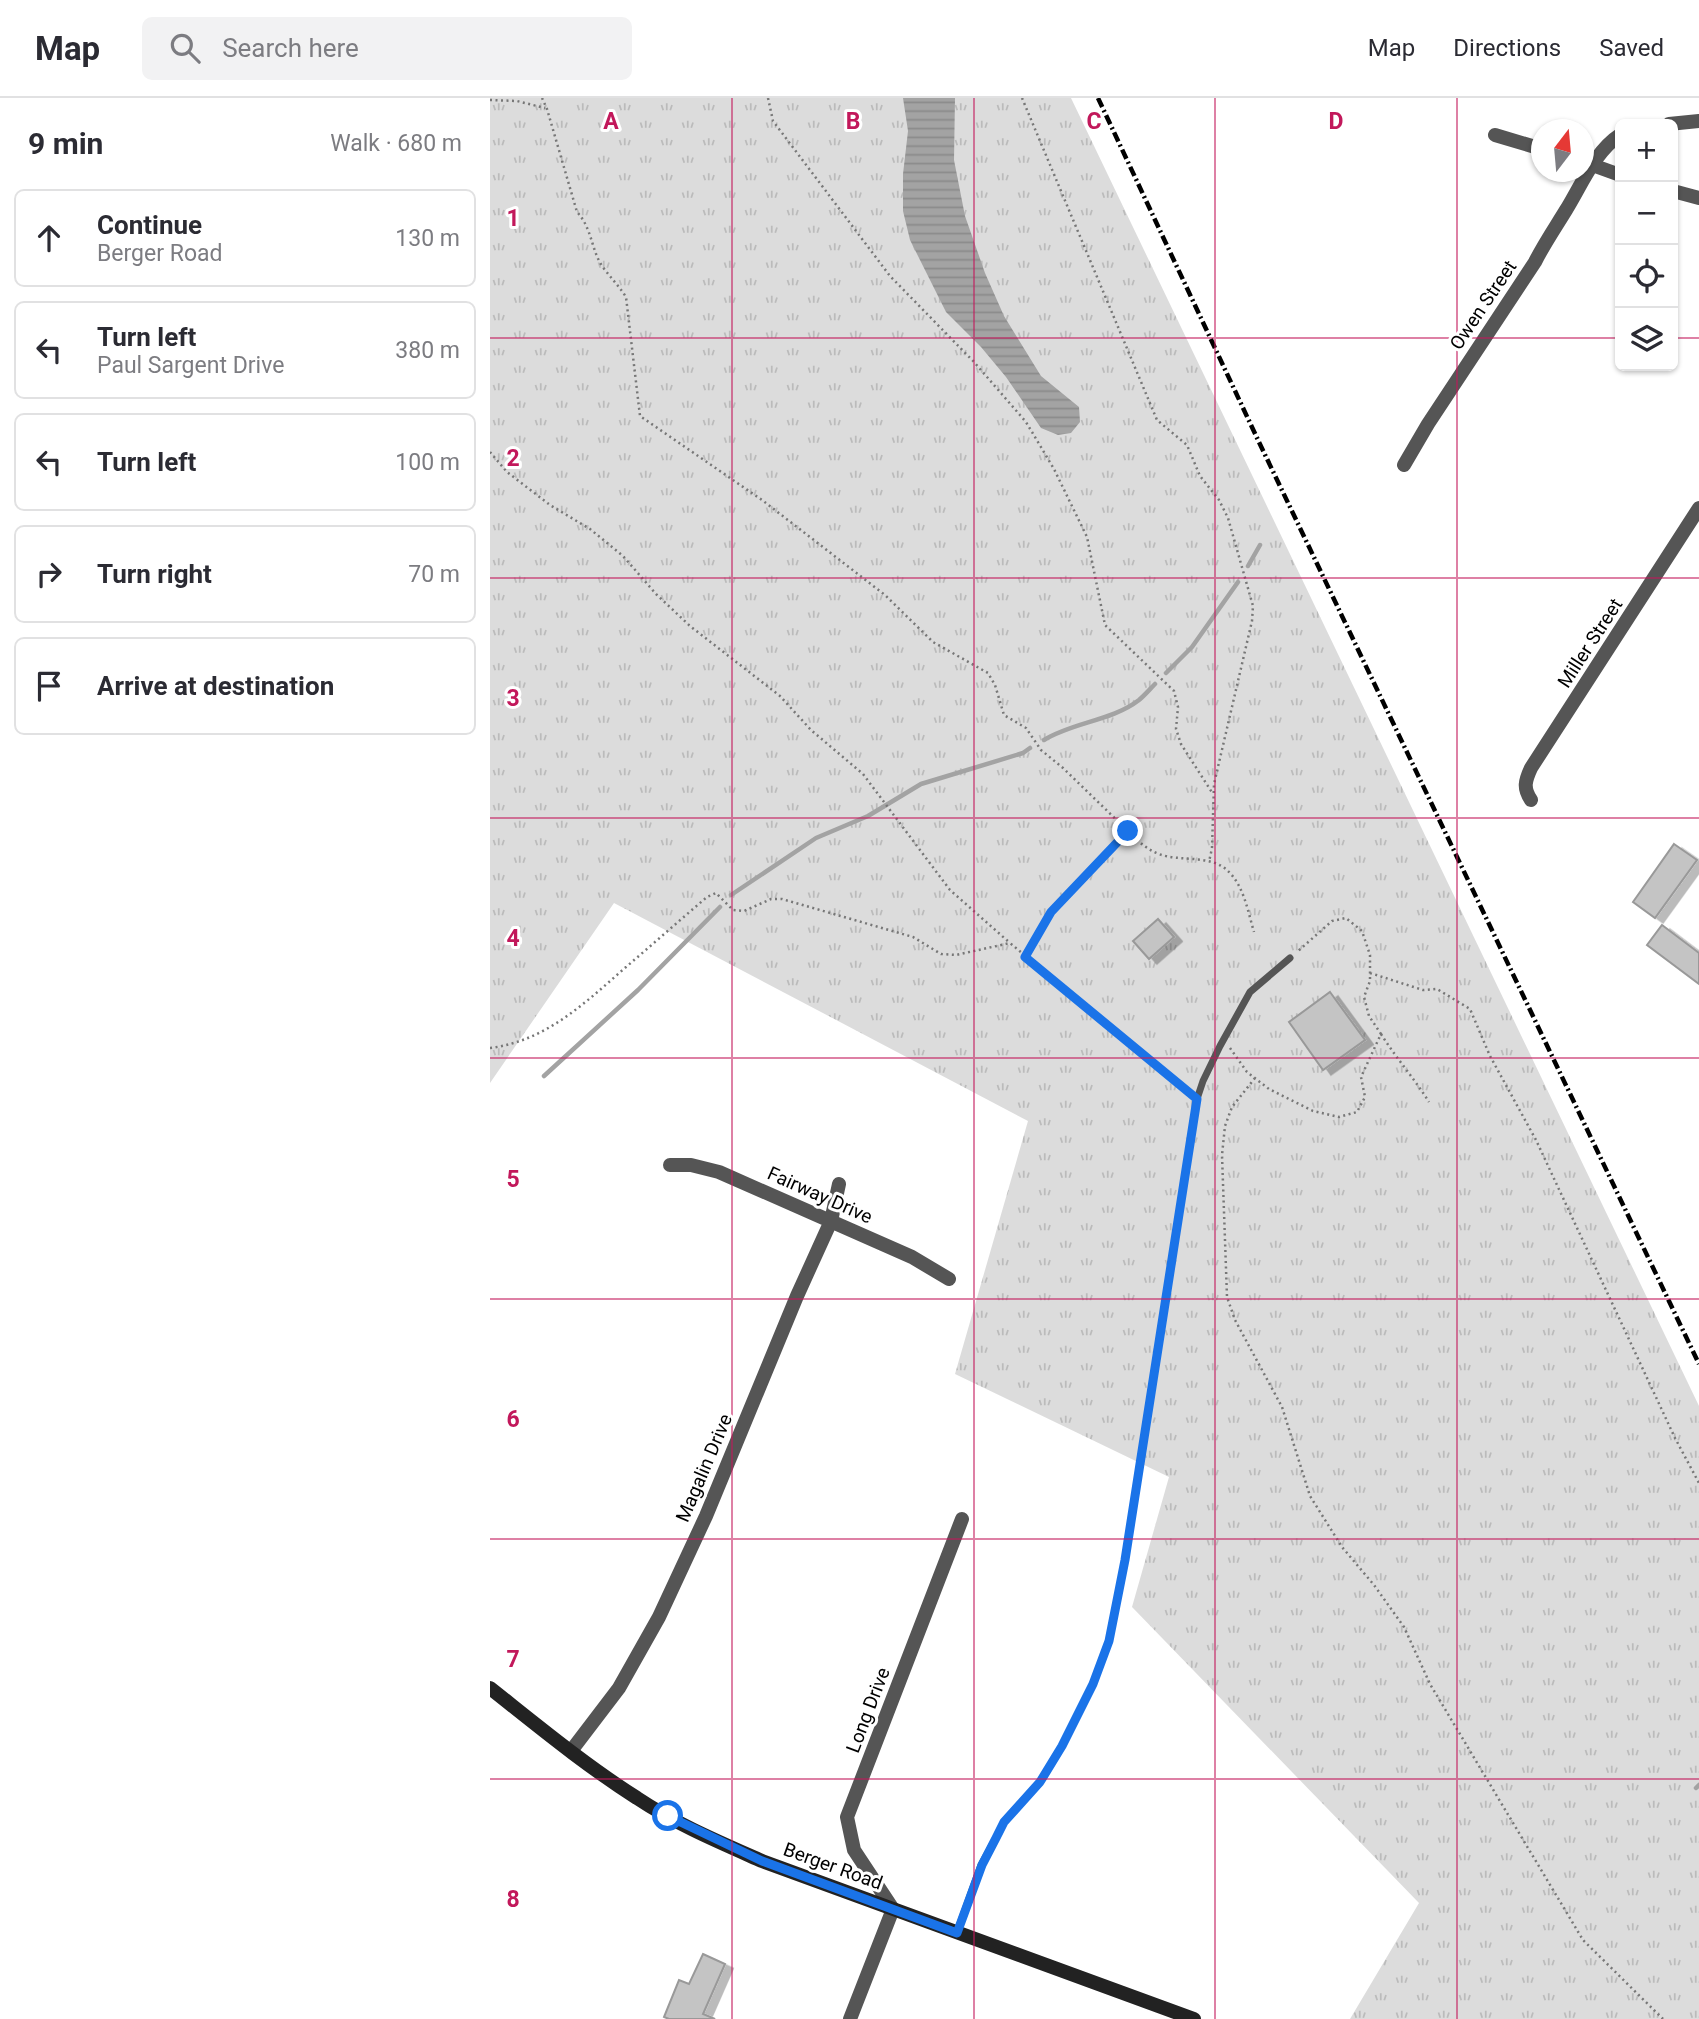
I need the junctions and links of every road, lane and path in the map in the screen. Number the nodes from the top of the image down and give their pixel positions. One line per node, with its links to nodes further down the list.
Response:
1 (542, 98): 5 (path)
2 (768, 98): 20 (path)
3 (1022, 98): 20 (path)
4 (490, 100): 5 (path)
5 (547, 109): 22 (path)
6 (1699, 121): 7 (street)
7 (1678, 123)
8 (1495, 135): 10 (street)
9 (1615, 139): 11 (street, Owen Street)
10 (1531, 146)
11 (1594, 158)
12 (1594, 166): 13 (street)
13 (1615, 173)
14 (1578, 182): 18 (street, Owen Street)
15 (1678, 192): 16 (street)
16 (1699, 198)
17 (490, 452): 25 (path)
18 (1405, 465)
19 (1699, 508): 21 (street, Miller Street)
20 (1213, 794): 23 (path)
21 (1531, 800)
22 (1128, 831): 23 (path); 26 (path)
23 (1209, 862): 24 (path)
24 (1254, 932)
25 (1010, 943): 26 (path); 31 (path)
26 (1025, 957): 33 (path)
27 (1290, 958): 28 (path); 30 (lane)
28 (1370, 973): 29 (path); 39 (path)
29 (1381, 1034): 32 (path); 34 (path)
30 (1224, 1040): 32 (path); 33 (lane)
31 (490, 1048)
32 (1255, 1078): 47 (path)
33 (1197, 1099): 44 (lane)
34 (1429, 1102)
35 (670, 1165): 37 (street, Fairway Drive)
36 (839, 1184): 37 (street, Magalin Drive)
37 (831, 1221): 38 (street, Fairway Drive); 42 (street, Magalin Drive)
38 (949, 1279)
39 (1699, 1483)
40 (962, 1519): 43 (street, Long Drive)
41 (490, 1688): 42 (street, Berger Road)
42 (571, 1751): 43 (street, Berger Road)
43 (893, 1909): 44 (street, Berger Road); 45 (street)
44 (957, 1933): 46 (street, Berger Road)
45 (850, 2019)
46 (1194, 2019)
47 (1663, 2019)

